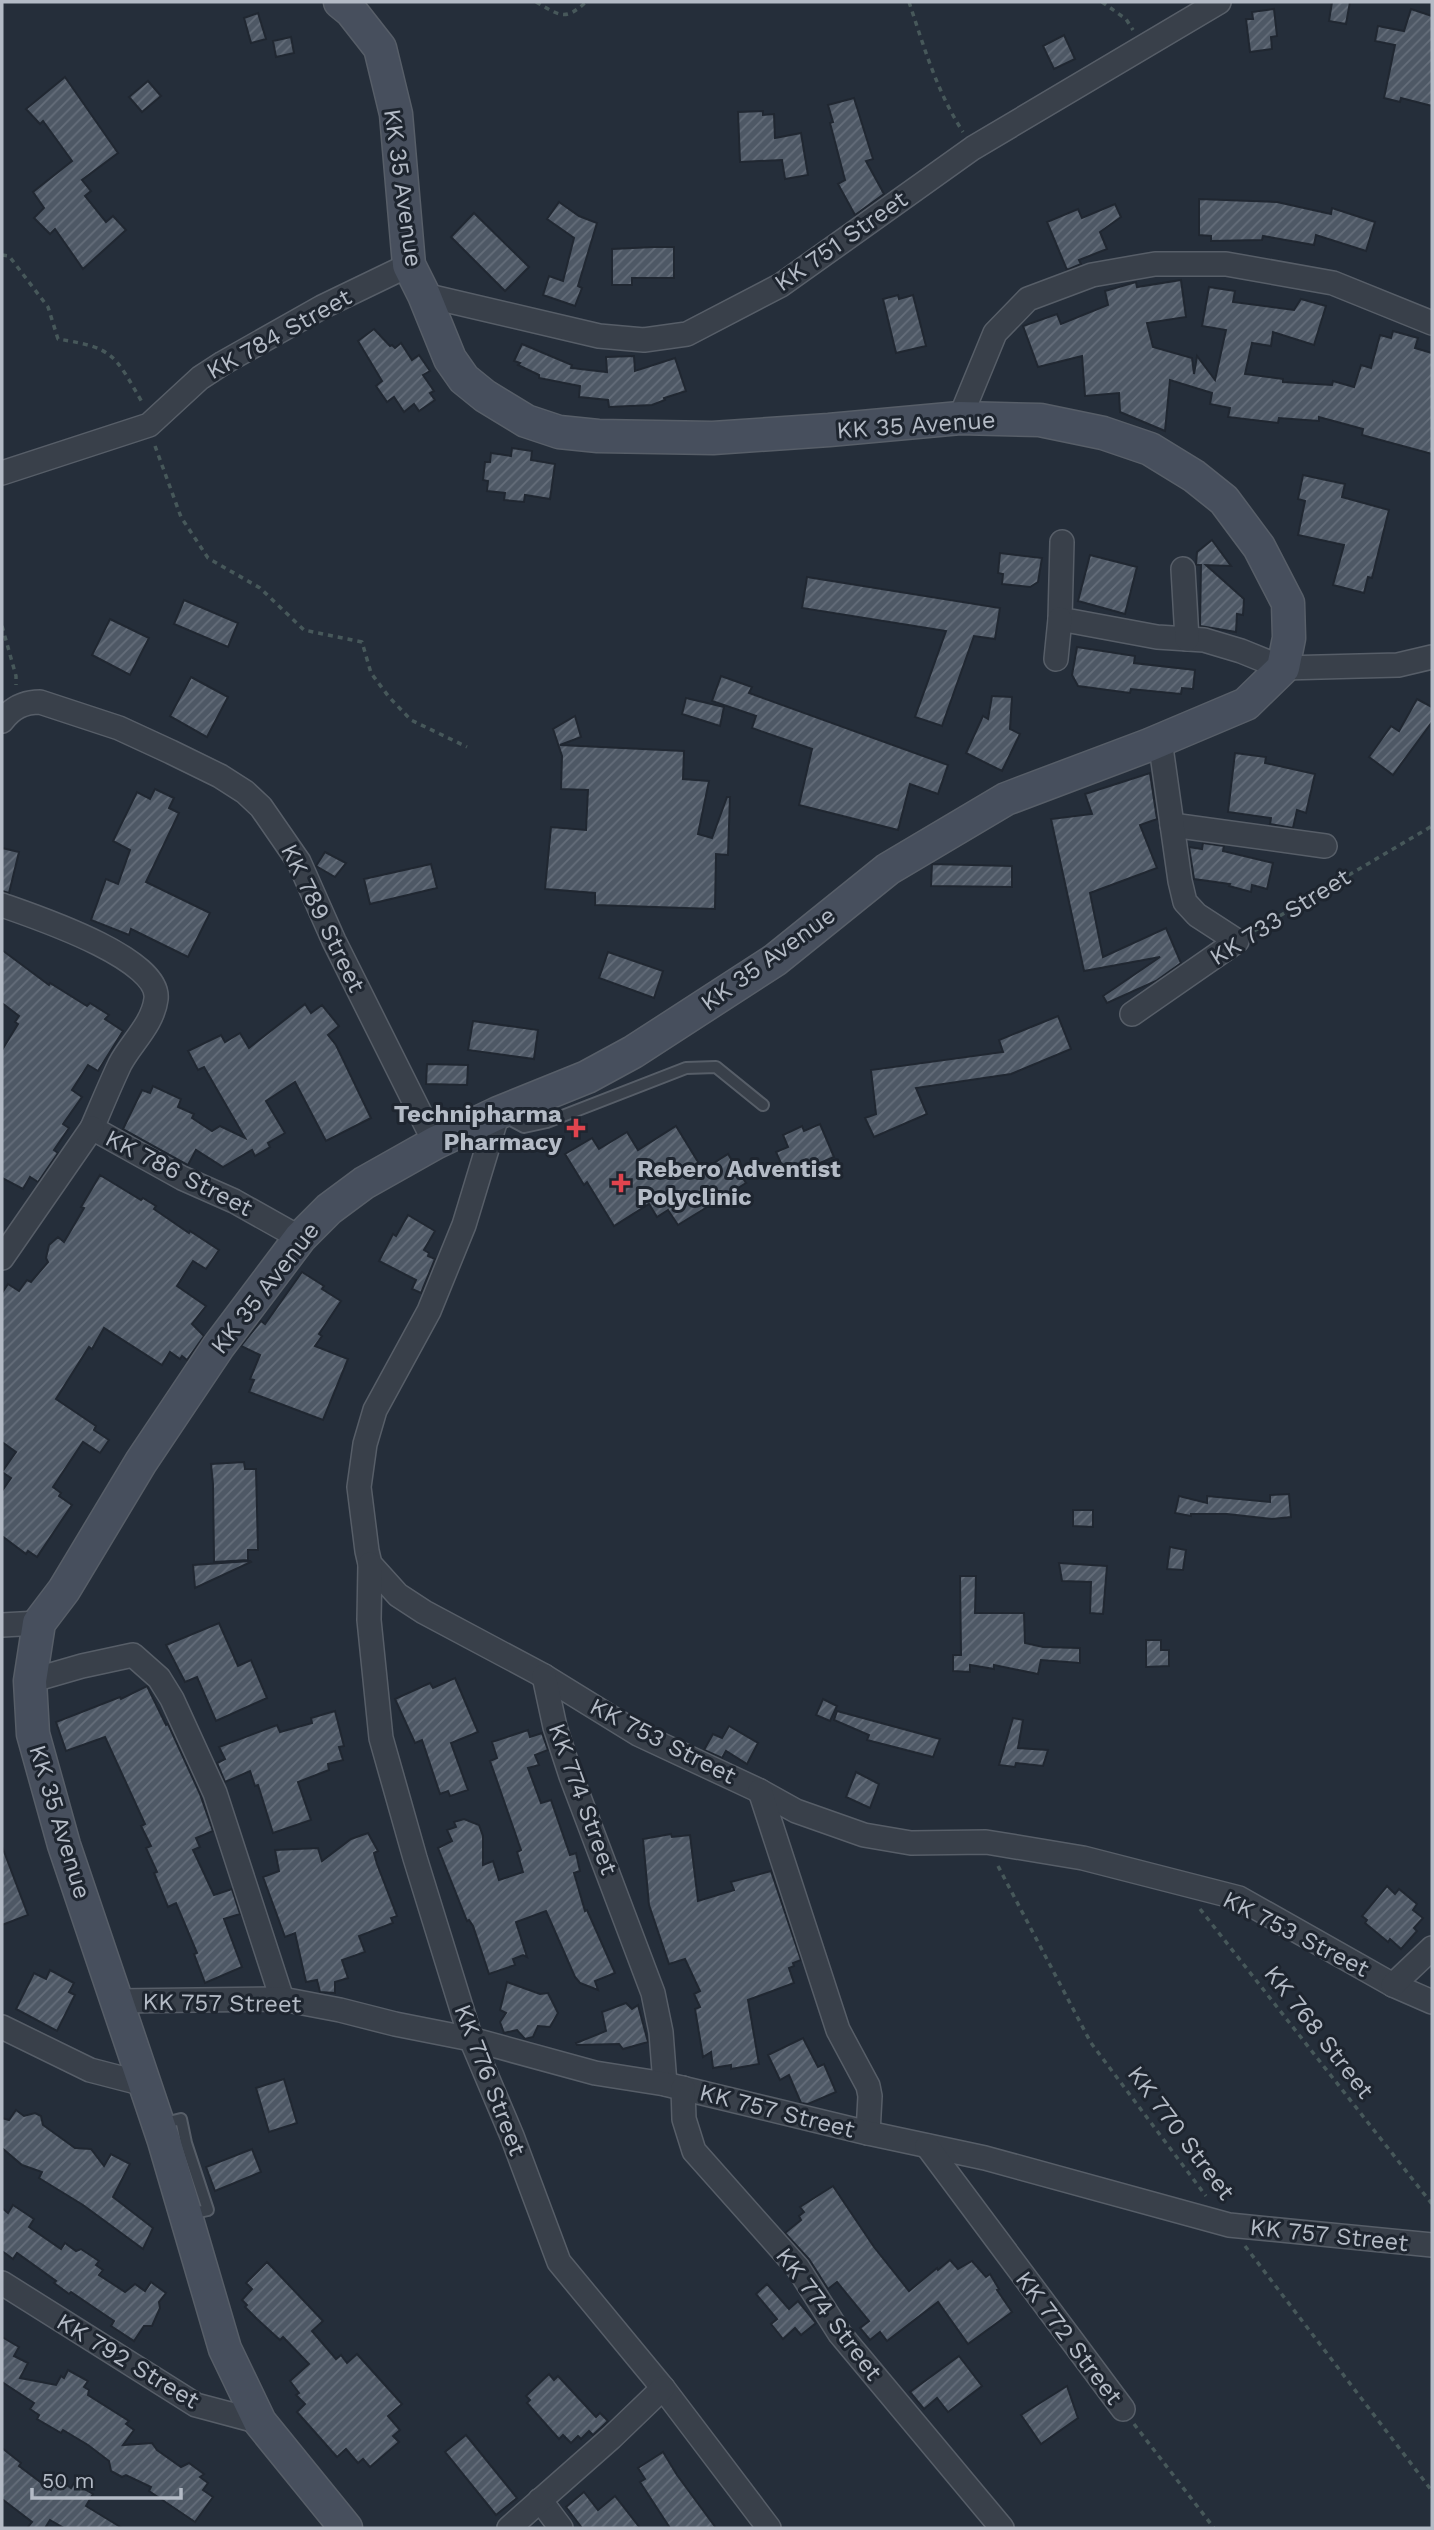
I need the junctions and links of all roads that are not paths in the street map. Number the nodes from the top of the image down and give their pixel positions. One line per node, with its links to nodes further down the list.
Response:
1 (340, 2): 3 (main road, KK 35 Avenue)
2 (1219, 2): 4 (street, KK 751 Street)
3 (409, 265): 4 (main road, KK 35 Avenue); 7 (street, KK 784 Street)
4 (424, 295): 6 (main road, KK 35 Avenue)
5 (1432, 323): 6 (street)
6 (960, 418): 14 (main road, KK 35 Avenue)
7 (2, 473)
8 (1062, 542): 10 (street)
9 (1183, 569): 11 (street)
10 (1060, 619): 11 (street); 13 (street)
11 (1187, 639): 14 (street)
12 (1432, 657): 14 (street)
13 (1056, 659)
14 (1283, 668): 16 (main road, KK 35 Avenue)
15 (9, 714): 24 (street, KK 789 Street)
16 (1160, 740): 17 (street); 22 (main road, KK 35 Avenue)
17 (1172, 825): 18 (street); 20 (street, KK 733 Street)
18 (1325, 846)
19 (2, 905): 23 (street, KK 786 Street)
20 (1132, 1014)
21 (763, 1105): 22 (lane)
22 (498, 1113): 24 (main road, KK 35 Avenue); 27 (street)
23 (92, 1128): 25 (street, KK 786 Street); 26 (street)
24 (435, 1143): 25 (main road, KK 35 Avenue)
25 (300, 1238): 28 (main road, KK 35 Avenue)
26 (2, 1258)
27 (370, 1564): 30 (street, KK 753 Street); 39 (street, KK 776 Street)
28 (39, 1623): 29 (street); 31 (main road, KK 35 Avenue)
29 (2, 1625)
30 (544, 1676): 32 (street, KK 753 Street); 41 (street, KK 774 Street)
31 (30, 1681): 35 (street); 36 (main road, KK 35 Avenue)
32 (760, 1791): 34 (street, KK 753 Street); 42 (street)
33 (1432, 1948): 34 (street)
34 (1393, 1985): 37 (street, KK 753 Street)
35 (282, 1999): 36 (street, KK 757 Street); 39 (street, KK 757 Street)
36 (119, 2001): 40 (main road, KK 35 Avenue)
37 (1432, 2002)
38 (2, 2026): 40 (street)
39 (471, 2039): 41 (street, KK 757 Street); 46 (street, KK 776 Street)
40 (144, 2084): 48 (main road, KK 35 Avenue)
41 (674, 2086): 42 (street, KK 757 Street); 54 (street, KK 774 Street)
42 (868, 2133): 43 (street, KK 757 Street)
43 (926, 2146): 44 (street, KK 757 Street); 47 (street, KK 772 Street)
44 (1432, 2245)
45 (2, 2283): 48 (street, KK 792 Street)
46 (663, 2388): 49 (street); 53 (street, KK 776 Street)
47 (1123, 2409)
48 (260, 2423): 50 (main road, KK 35 Avenue)
49 (540, 2500): 51 (street); 52 (street)
50 (346, 2528)
51 (509, 2528)
52 (561, 2528)
53 (769, 2528)
54 (1002, 2528)

